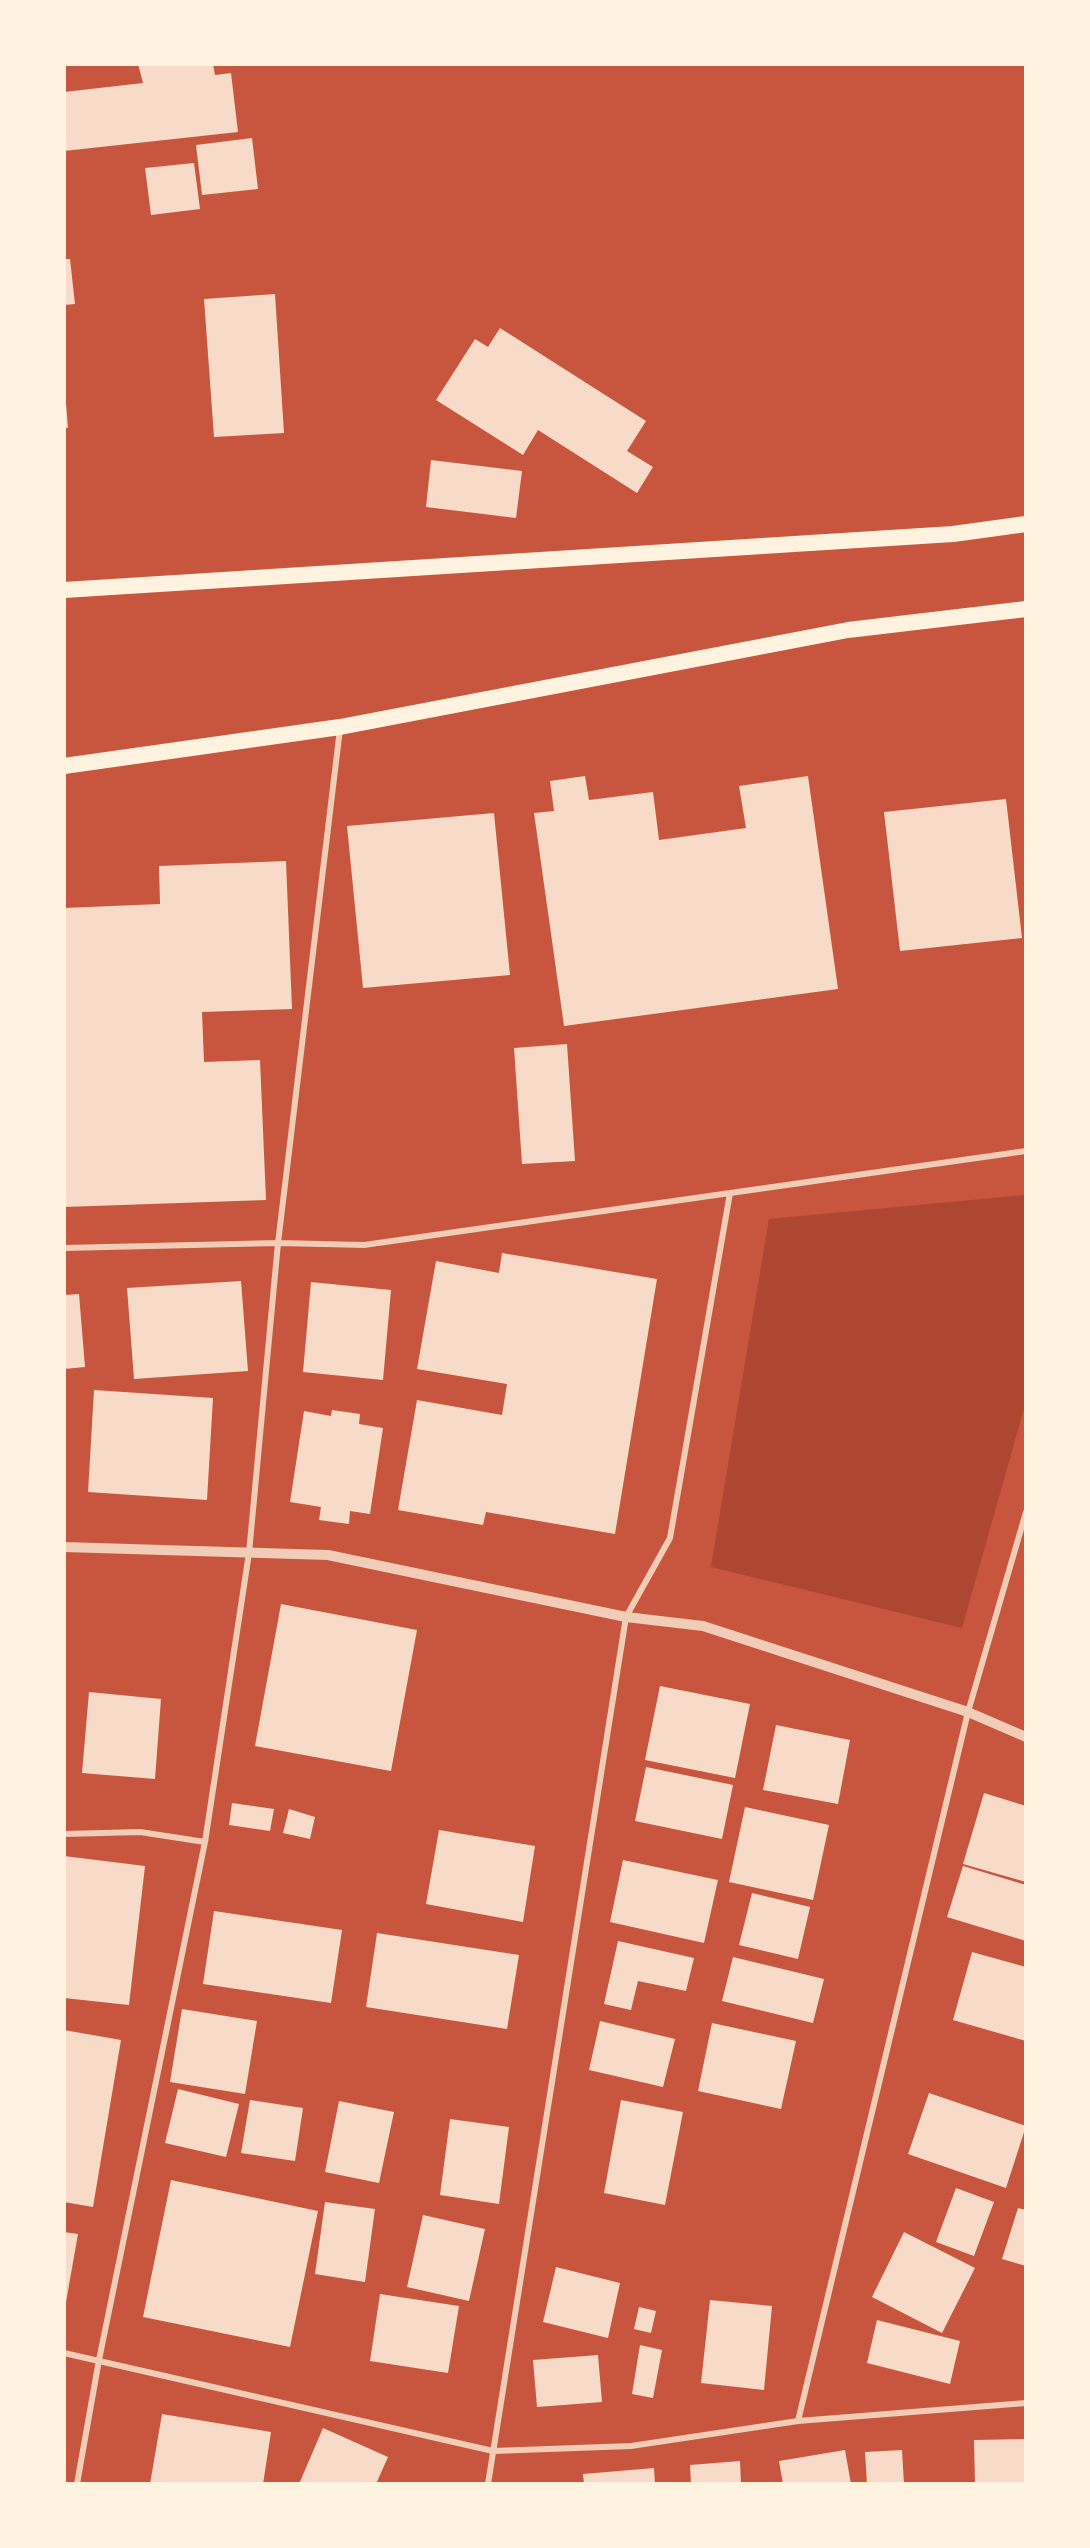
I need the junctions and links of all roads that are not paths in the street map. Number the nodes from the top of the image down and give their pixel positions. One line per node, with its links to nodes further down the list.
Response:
1 (1026, 524): 2 (highway)
2 (64, 590)
3 (1026, 609): 4 (highway)
4 (340, 727): 5 (highway); 8 (street)
5 (70, 766)
6 (1026, 1151): 7 (street)
7 (730, 1192): 8 (street); 13 (street)
8 (278, 1243): 9 (street); 12 (street)
9 (64, 1248)
10 (1026, 1512): 14 (street)
11 (64, 1547): 12 (street)
12 (249, 1553): 13 (street); 17 (street)
13 (626, 1617): 14 (street); 22 (street)
14 (968, 1712): 15 (street); 21 (street)
15 (1026, 1737)
16 (64, 1834): 17 (street)
17 (205, 1842): 19 (street)
18 (64, 2353): 19 (street)
19 (99, 2360): 22 (street); 23 (street)
20 (1026, 2403): 21 (street)
21 (798, 2421): 22 (street)
22 (493, 2451): 24 (street)
23 (77, 2484)
24 (488, 2484)

